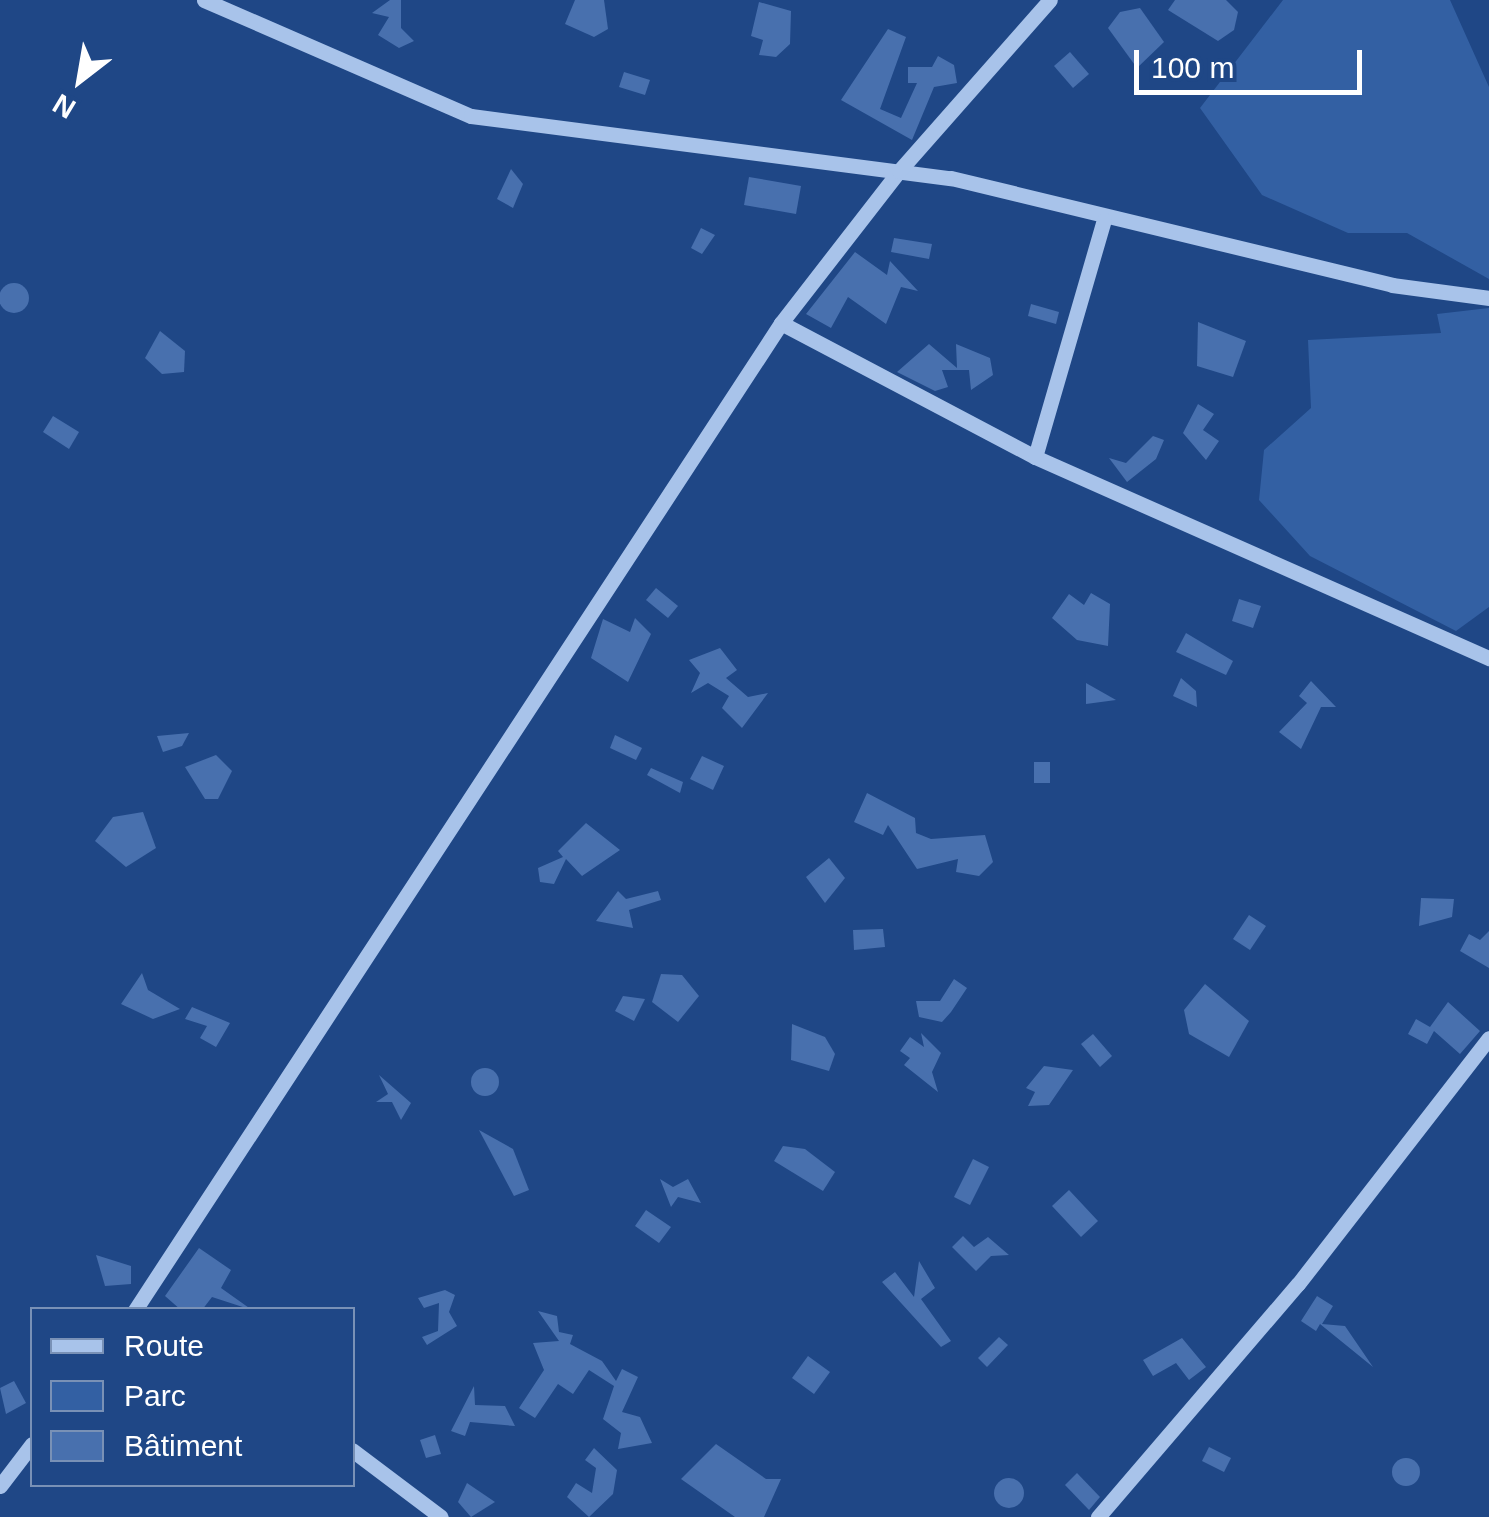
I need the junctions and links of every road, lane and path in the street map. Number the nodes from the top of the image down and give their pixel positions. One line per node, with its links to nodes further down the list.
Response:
1 (204, 0): 3 (street)
2 (1050, 0): 3 (street)
3 (899, 171): 4 (street); 6 (street)
4 (1104, 220): 5 (street); 7 (street)
5 (1489, 298)
6 (781, 324): 7 (street); 10 (street)
7 (1035, 457): 8 (street)
8 (1489, 658)
9 (1489, 1038): 15 (street)
10 (139, 1307)
11 (30, 1447): 13 (street)
12 (355, 1452): 14 (street)
13 (0, 1486)
14 (441, 1517)
15 (1098, 1517)

